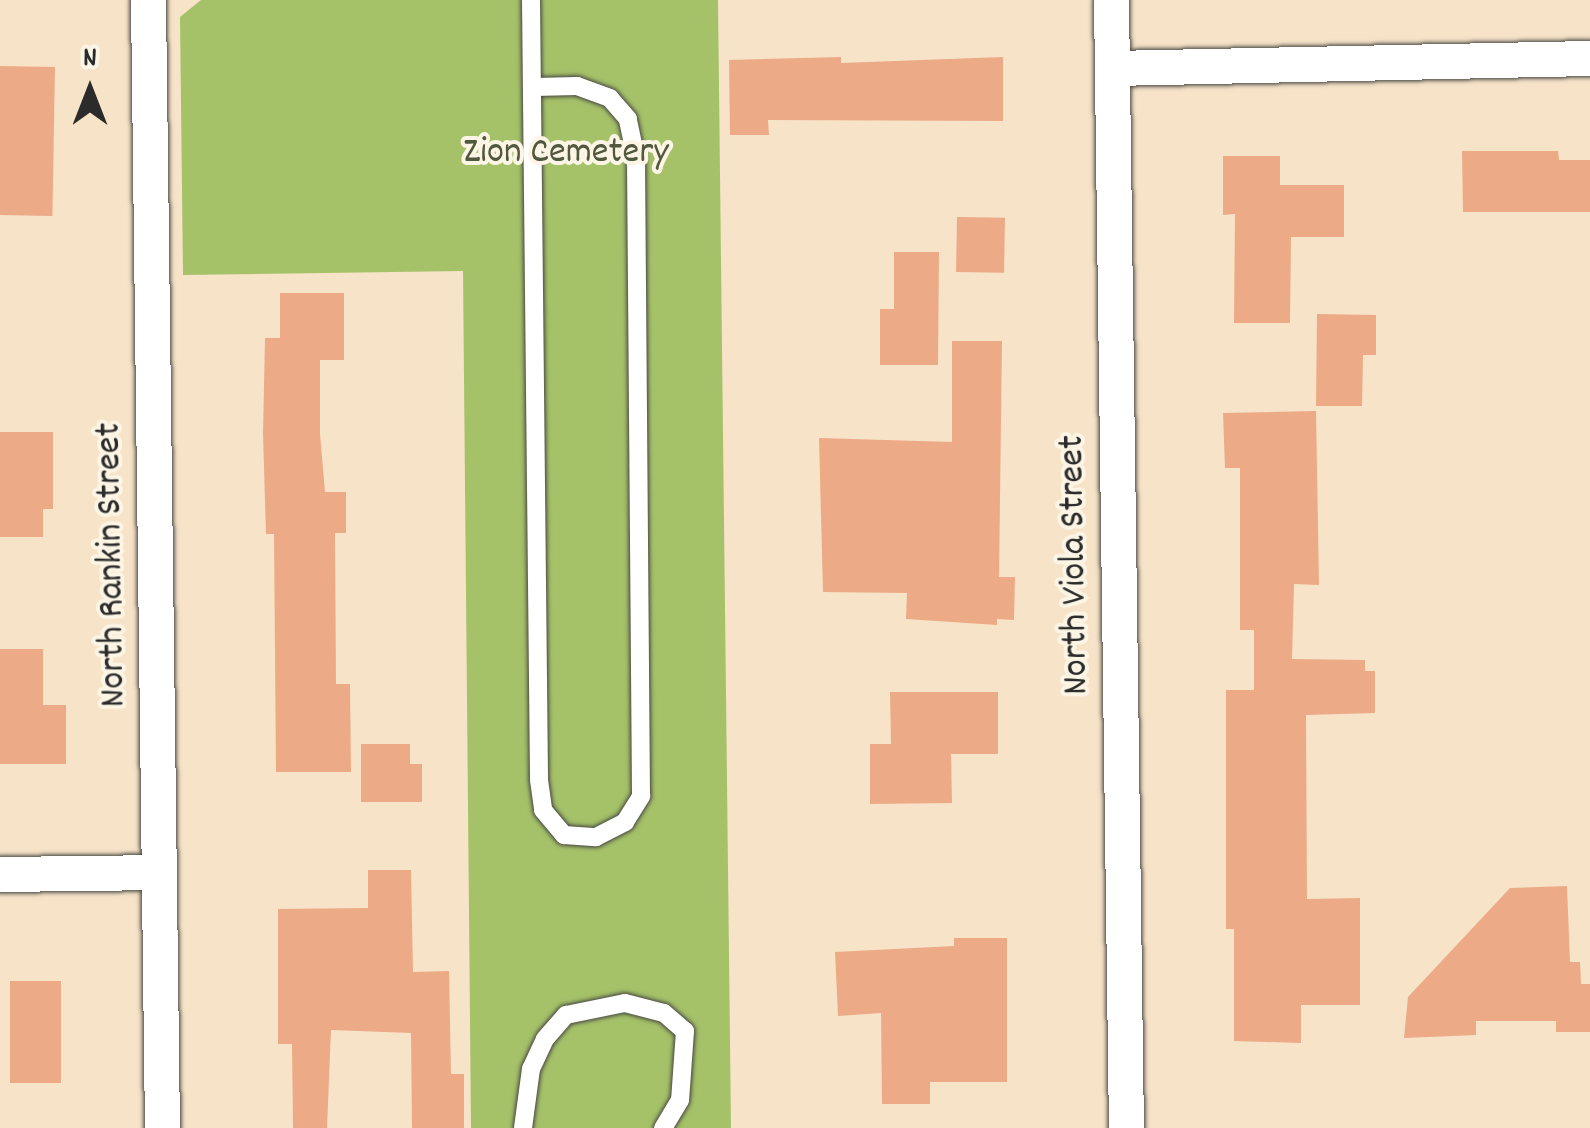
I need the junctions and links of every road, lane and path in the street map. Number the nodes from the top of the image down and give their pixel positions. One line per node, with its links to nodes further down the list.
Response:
1 (148, 0): 7 (street, North Rankin Street)
2 (531, 0): 6 (lane)
3 (1111, 0): 5 (street, North Viola Street)
4 (1590, 58): 5 (street)
5 (1112, 68): 12 (street, North Viola Street)
6 (534, 87): 6 (lane)
7 (159, 872): 8 (street); 9 (street, North Rankin Street)
8 (0, 874)
9 (162, 1128)
10 (523, 1128): 11 (lane)
11 (663, 1128)
12 (1126, 1128)

